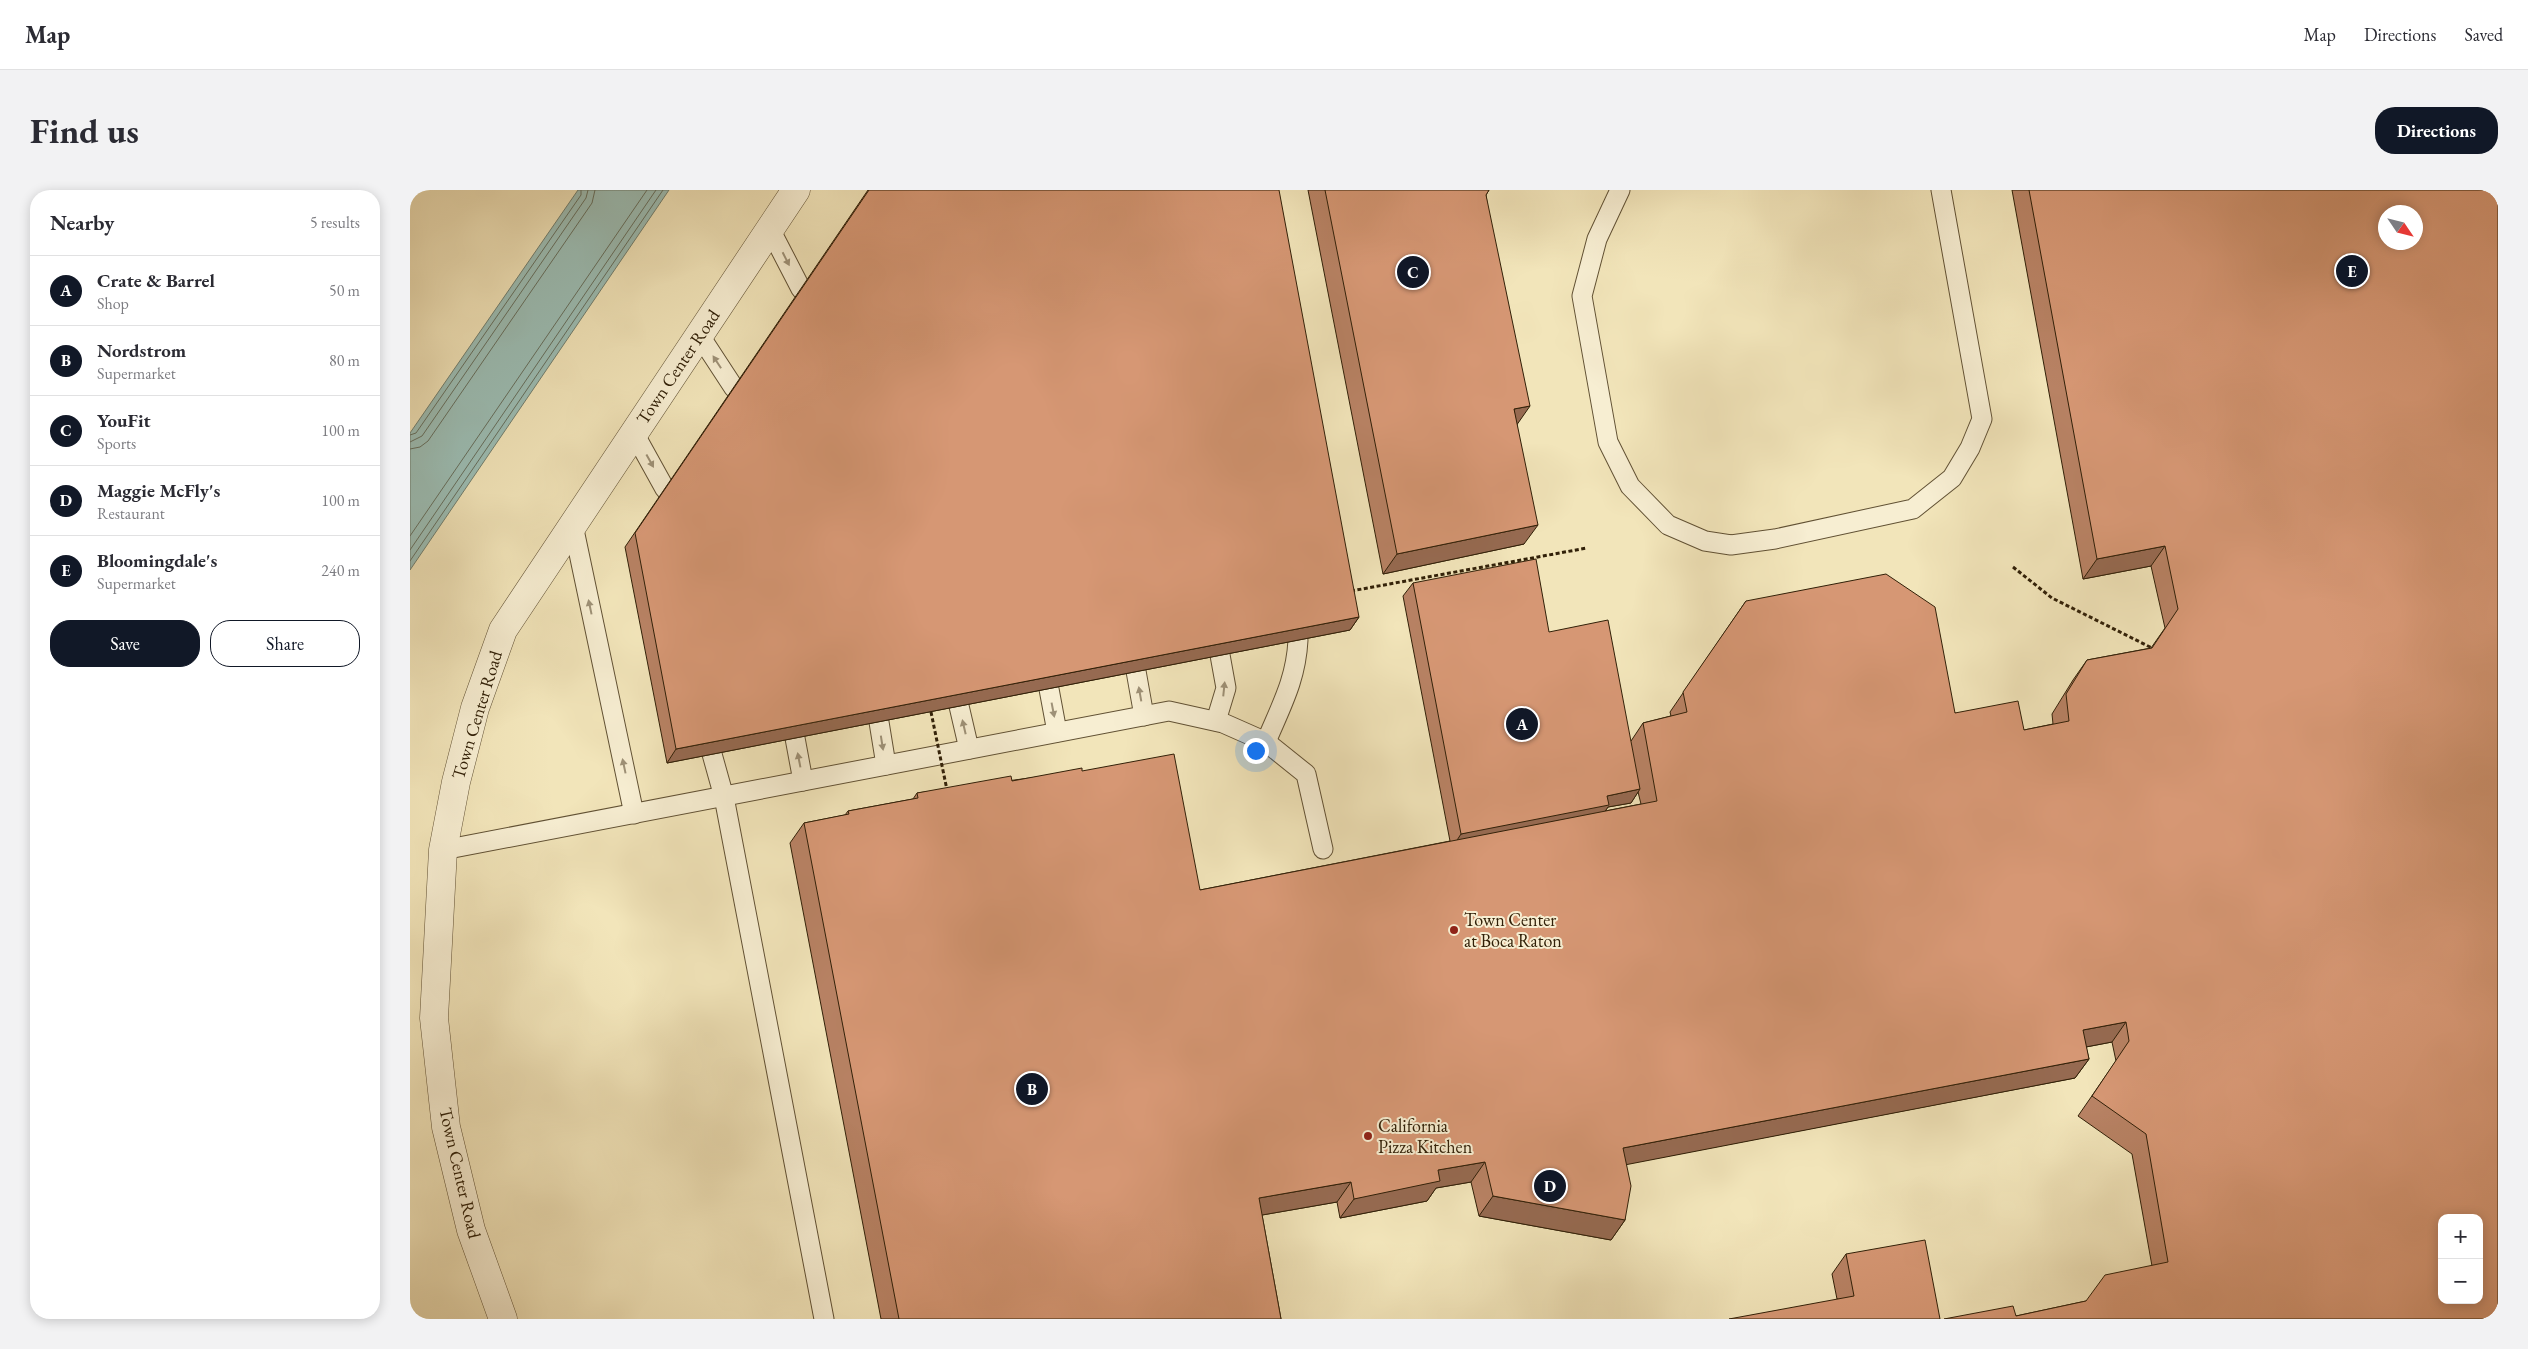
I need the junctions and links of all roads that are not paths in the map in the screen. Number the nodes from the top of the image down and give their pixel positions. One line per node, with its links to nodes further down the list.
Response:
1 (796, 190): 4 (street, Town Center Road)
2 (1620, 190): 3 (lane)
3 (1941, 190)
4 (770, 229): 5 (lane, one-way to 5); 6 (street, Town Center Road)
5 (801, 289)
6 (700, 336): 7 (lane, one-way to 6); 8 (street, Town Center Road)
7 (734, 388)
8 (634, 433): 9 (lane, one-way to 9); 10 (street, Town Center Road)
9 (665, 489)
10 (573, 525): 27 (lane, one-way to 10); 29 (street, Town Center Road)
11 (1298, 640): 21 (lane)
12 (1220, 655): 17 (lane, one-way to 12)
13 (1136, 671): 16 (lane, one-way to 13)
14 (1049, 688): 19 (lane, one-way to 19)
15 (959, 706): 22 (lane, one-way to 15)
16 (1144, 716): 17 (lane); 19 (lane)
17 (1216, 721): 21 (lane)
18 (879, 722): 24 (lane, one-way to 24)
19 (1057, 732): 22 (lane)
20 (795, 738): 25 (lane, one-way to 20)
21 (1266, 742): 28 (lane)
22 (969, 749): 24 (lane)
23 (712, 754): 26 (lane)
24 (886, 765): 25 (lane)
25 (803, 781): 26 (lane)
26 (724, 796): 27 (lane); 31 (lane)
27 (634, 814): 29 (lane)
28 (1323, 849)
29 (443, 850): 30 (street, Town Center Road)
30 (503, 1319)
31 (824, 1319)

